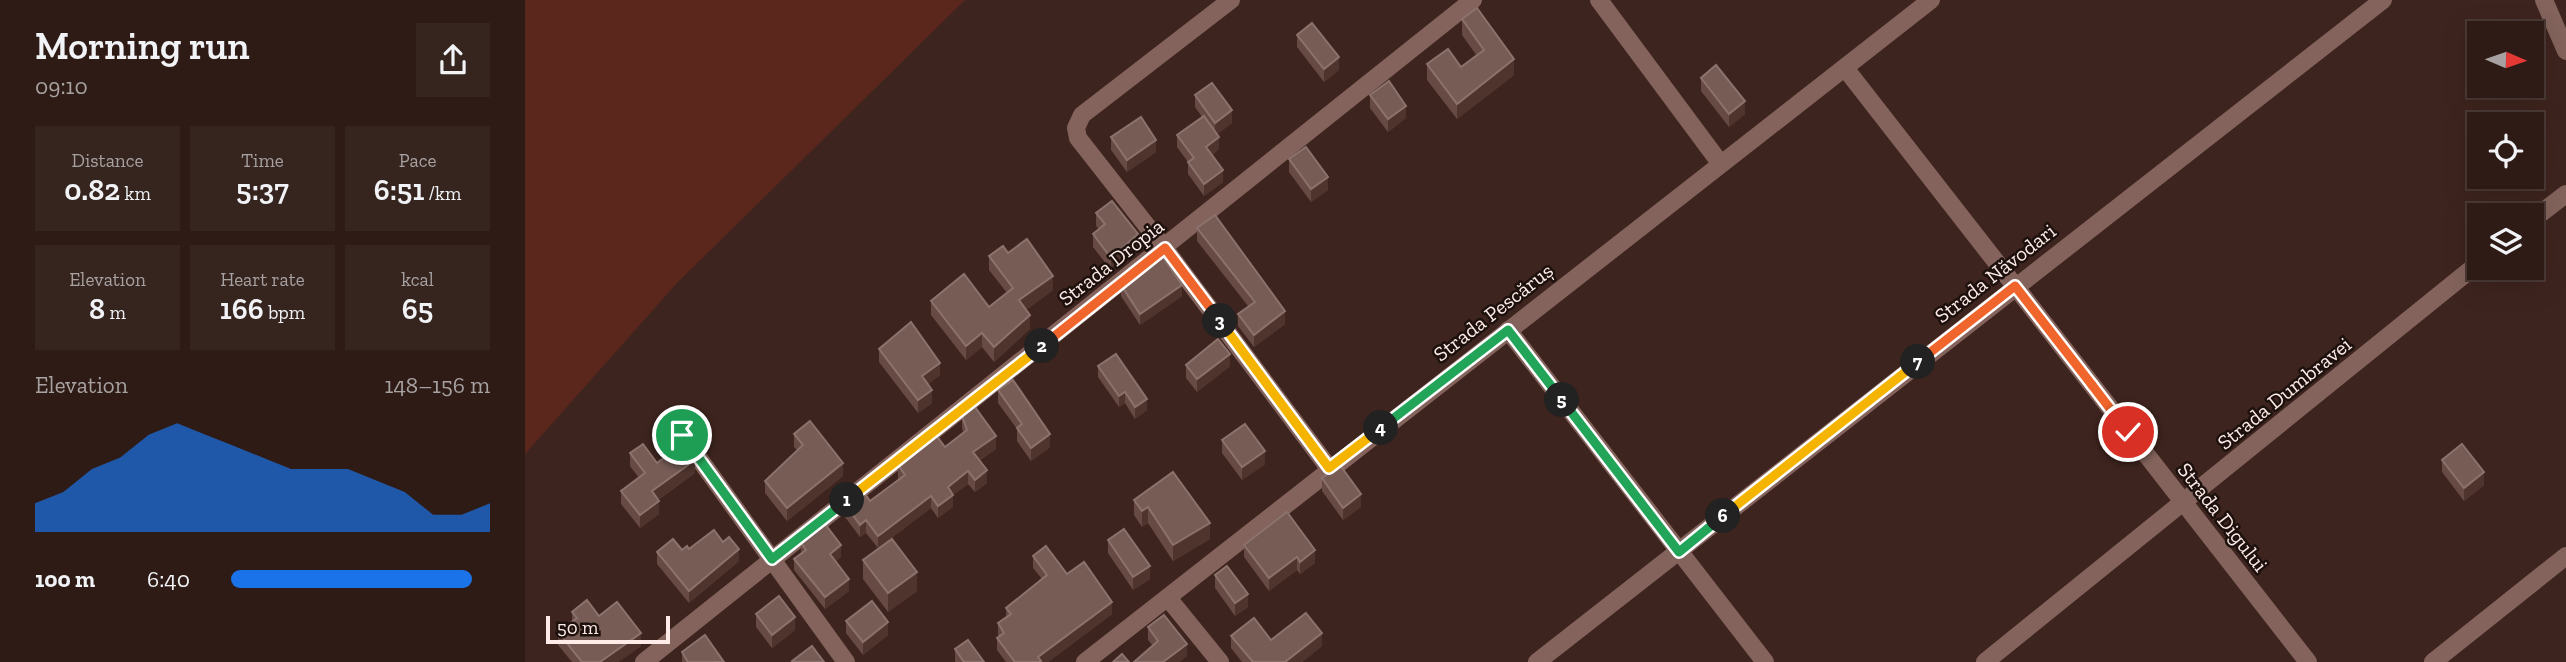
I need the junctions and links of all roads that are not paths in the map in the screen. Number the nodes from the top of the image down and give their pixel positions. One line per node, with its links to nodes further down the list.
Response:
1 (1231, 0): 12 (street)
2 (1473, 0): 12 (street, Strada Dropia)
3 (1599, 0): 9 (street)
4 (1931, 0): 8 (street, Strada Pescăruș)
5 (2383, 0): 14 (street, Strada Năvodari)
6 (2544, 0): 7 (street)
7 (2566, 51)
8 (1845, 68): 9 (street, Strada Pescăruș); 14 (street, Strada Digului)
9 (1720, 163): 15 (street, Strada Pescăruș)
10 (2566, 194): 11 (street)
11 (2544, 211)
12 (1165, 248): 17 (street); 21 (street, Strada Dropia)
13 (2467, 273): 18 (street, Strada Dumbravei)
14 (2015, 286): 18 (street, Strada Digului); 19 (street, Strada Năvodari)
15 (1508, 330): 17 (street, Strada Pescăruș); 19 (street)
16 (682, 435): 21 (street)
17 (1329, 468): 22 (street, Strada Pescăruș)
18 (2184, 504): 29 (street, Strada Dumbravei); 30 (street, Strada Digului)
19 (1679, 552): 27 (street, Strada Năvodari); 28 (street)
20 (2566, 556): 31 (street)
21 (772, 559): 23 (street, Strada Dropia); 24 (street)
22 (1168, 598): 25 (street, Strada Pescăruș); 26 (street)
23 (644, 662)
24 (846, 662)
25 (1085, 662)
26 (1220, 662)
27 (1537, 662)
28 (1765, 662)
29 (1985, 662)
30 (2308, 662)
31 (2433, 662)

